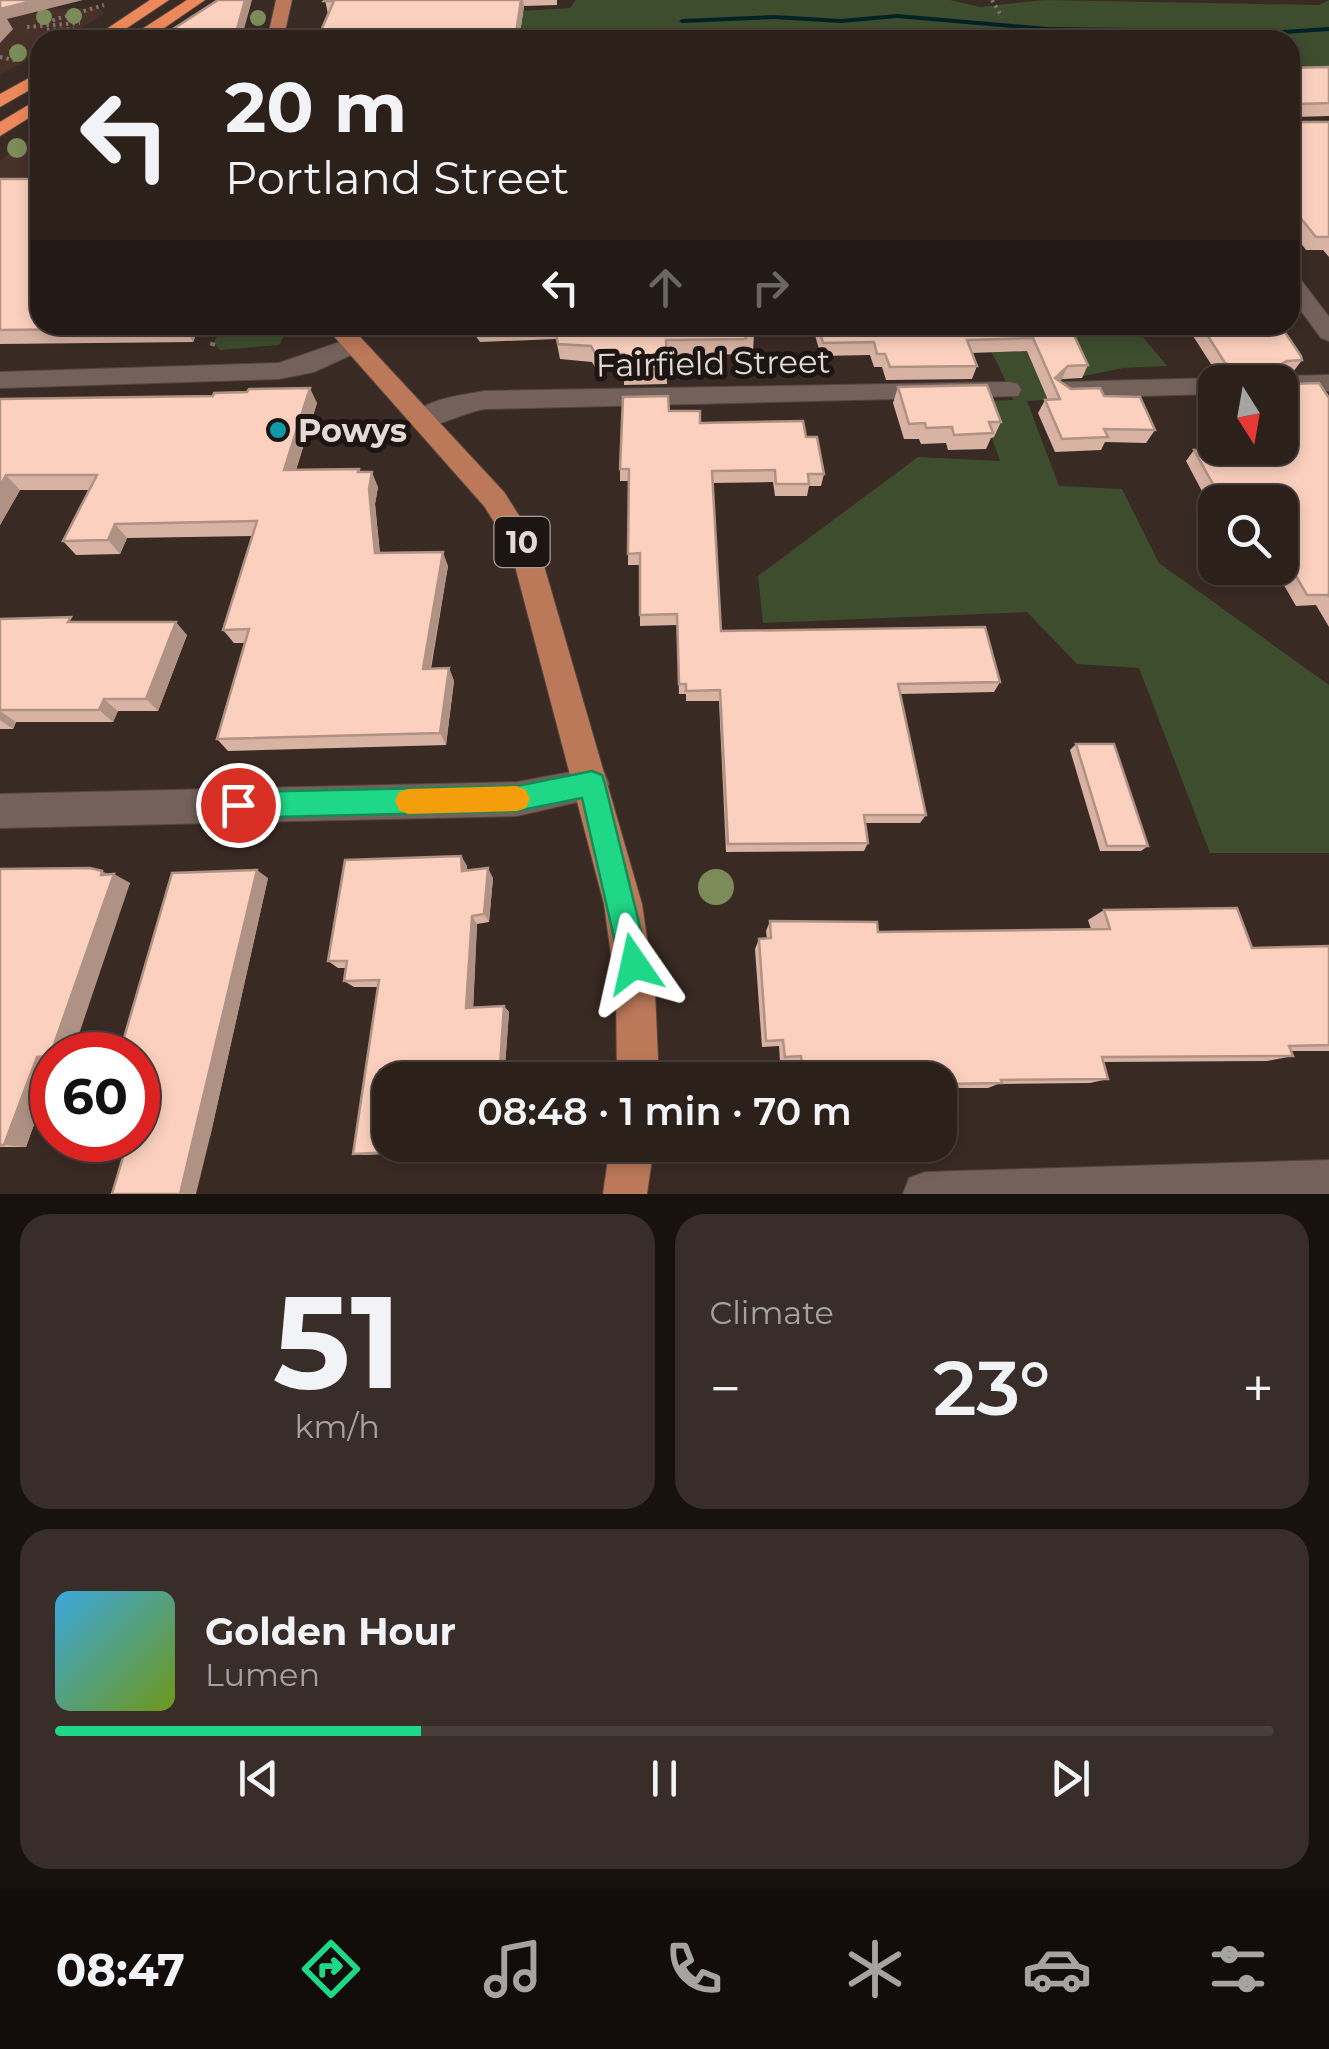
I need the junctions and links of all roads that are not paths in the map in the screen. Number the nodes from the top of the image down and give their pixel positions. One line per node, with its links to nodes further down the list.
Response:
1 (161, 0): 4 (highway)
2 (197, 0): 5 (highway)
3 (284, 0): 6 (main road)
4 (114, 30)
5 (150, 30)
6 (277, 30)
7 (30, 82): 8 (highway)
8 (0, 102)
9 (30, 109): 10 (highway)
10 (0, 130)
11 (1300, 294): 12 (street)
12 (1329, 333)
13 (345, 335): 14 (main road, 10)
14 (354, 345): 15 (street); 21 (main road, 10)
15 (0, 380)
16 (1329, 382): 17 (street)
17 (1298, 383)
18 (1198, 386): 20 (street)
19 (1009, 390): 21 (street, Fairfield Street)
20 (1064, 390)
21 (422, 419): 22 (main road, 10)
22 (592, 784): 23 (street); 24 (main road, 10)
23 (0, 811)
24 (639, 1062)
25 (630, 1162): 27 (main road)
26 (1329, 1182): 28 (street)
27 (625, 1194)
28 (925, 1194)

